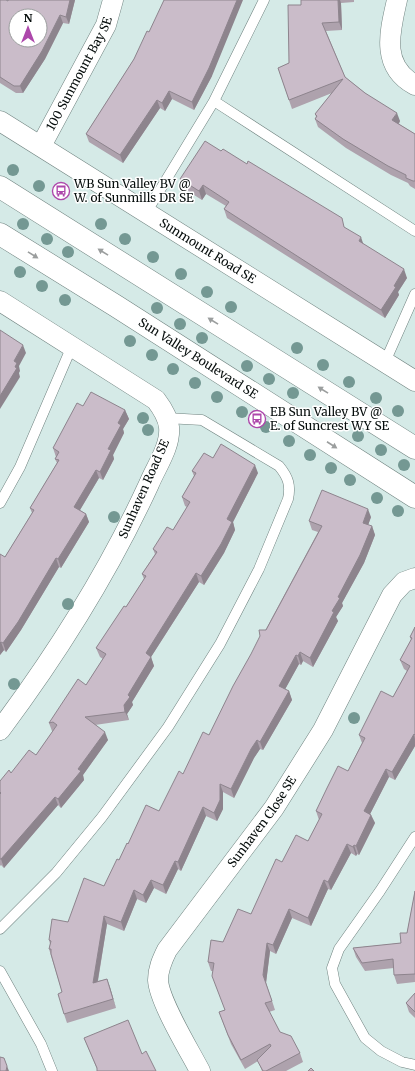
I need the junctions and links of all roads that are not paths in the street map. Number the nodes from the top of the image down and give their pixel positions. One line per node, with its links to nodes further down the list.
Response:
1 (113, 0): 7 (street, 100 Sunmount Bay SE)
2 (264, 0): 5 (lane)
3 (397, 0): 4 (street)
4 (415, 85)
5 (214, 101): 9 (lane); 10 (lane)
6 (0, 121): 7 (street, Sunmount Road SE)
7 (41, 146): 9 (street, Sunmount Road SE)
8 (0, 187): 18 (main road, one-way to 8)
9 (146, 213): 15 (street, Sunmount Road SE)
10 (415, 231)
11 (0, 234): 19 (main road, Sun Valley Boulevard SE, one-way to 19)
12 (415, 294): 15 (lane)
13 (0, 301): 14 (street, Sunhaven Road SE)
14 (72, 346): 17 (street, Sunhaven Road SE); 20 (lane)
15 (384, 362): 16 (street, Sunmount Road SE)
16 (415, 381)
17 (166, 418): 22 (street, Sunhaven Road SE); 24 (lane)
18 (415, 448)
19 (415, 497)
20 (0, 503)
21 (415, 578): 28 (street, Sunhaven Close SE)
22 (0, 730)
23 (415, 837): 26 (lane)
24 (0, 929)
25 (0, 971): 27 (lane)
26 (415, 1065)
27 (52, 1071)
28 (200, 1071)

